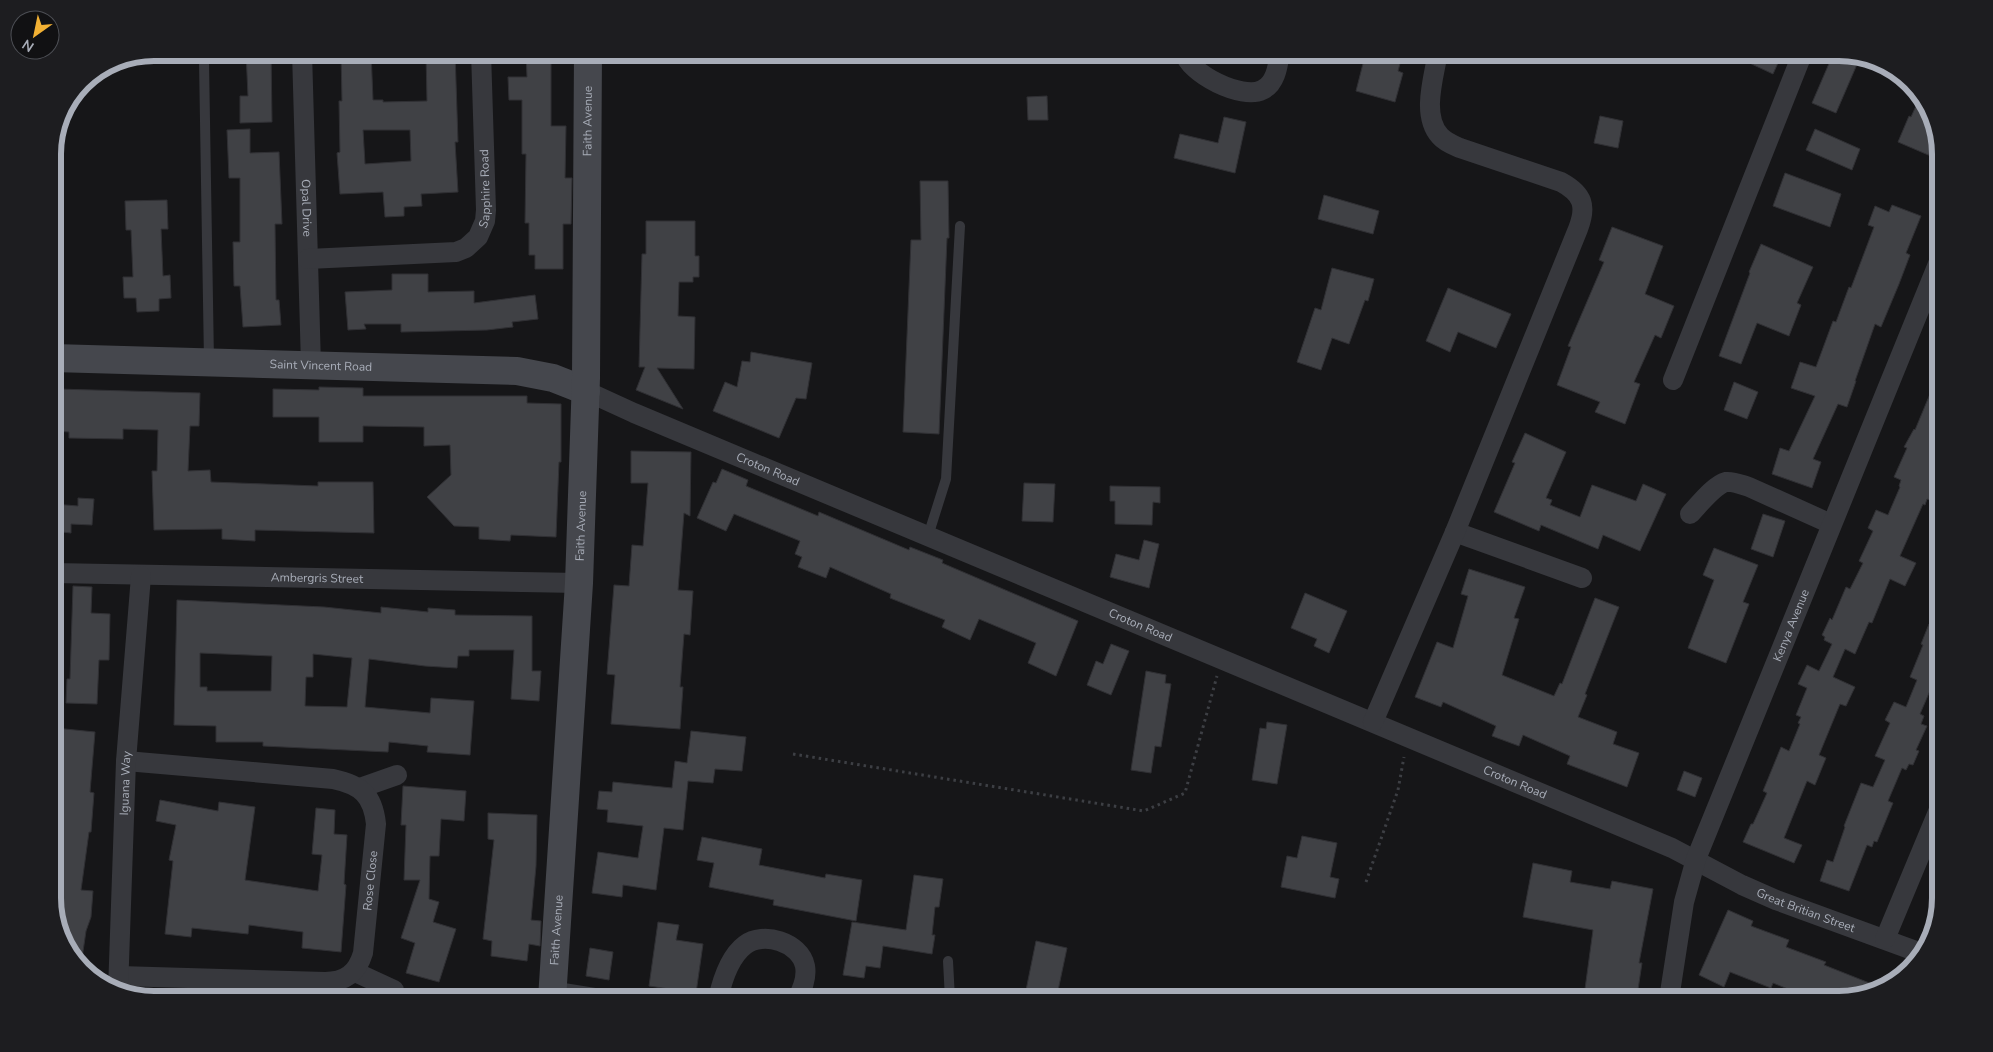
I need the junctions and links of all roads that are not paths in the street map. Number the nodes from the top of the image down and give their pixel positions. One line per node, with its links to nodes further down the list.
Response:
1 (204, 61): 13 (lane)
2 (302, 61): 10 (street, Opal Drive)
3 (482, 61): 10 (street, Sapphire Road)
4 (588, 61): 16 (street, Faith Avenue)
5 (1186, 61): 6 (street)
6 (1278, 61)
7 (1437, 61): 19 (street)
8 (1799, 61): 15 (street)
9 (960, 226): 20 (lane)
10 (308, 259): 14 (street, Opal Drive)
11 (1932, 303): 18 (street, Kenya Avenue)
12 (61, 358): 13 (street, Saint Vincent Road)
13 (209, 362): 14 (street, Saint Vincent Road)
14 (310, 365): 16 (street, Saint Vincent Road)
15 (1673, 380)
16 (586, 392): 20 (street, Croton Road); 24 (street, Faith Avenue)
17 (1690, 514): 18 (street)
18 (1831, 524): 30 (street, Kenya Avenue)
19 (1454, 532): 23 (street); 25 (street)
20 (928, 536): 25 (street, Croton Road)
21 (61, 573): 22 (street, Ambergris Street)
22 (141, 576): 24 (street, Ambergris Street); 26 (street, Iguana Way)
23 (1582, 578)
24 (580, 583): 37 (street, Faith Avenue)
25 (1373, 722): 30 (street, Croton Road)
26 (126, 761): 28 (street); 35 (street, Iguana Way)
27 (397, 775): 28 (street)
28 (360, 788): 34 (street, Rose Close)
29 (1932, 826): 31 (street)
30 (1696, 859): 31 (street, Great Britian Street); 41 (street, Kenya Avenue)
31 (1885, 939): 32 (street, Great Britian Street)
32 (1915, 951)
33 (948, 961): 40 (lane)
34 (355, 972): 35 (street); 36 (street)
35 (118, 983)
36 (394, 990)
37 (552, 991)
38 (720, 991): 39 (street)
39 (800, 991)
40 (950, 991)
41 (1670, 991)

